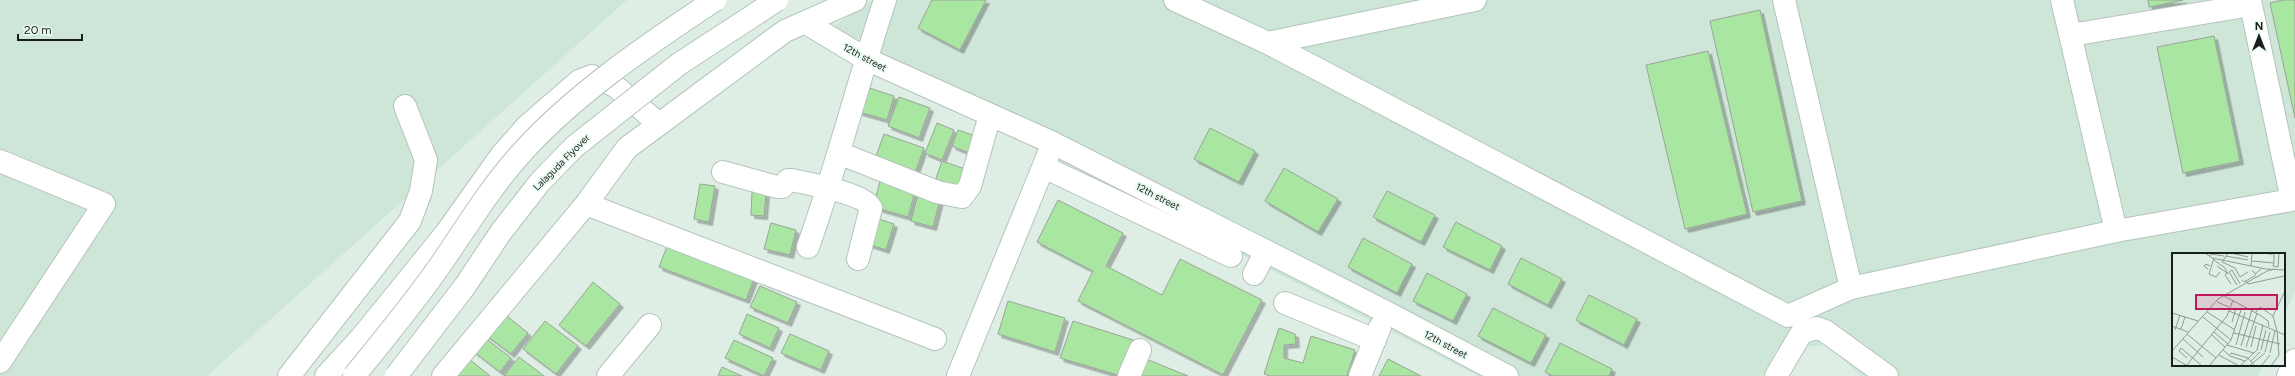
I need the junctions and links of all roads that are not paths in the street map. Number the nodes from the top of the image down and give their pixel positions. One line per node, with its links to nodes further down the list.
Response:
1 (715, 0): 40 (street, bridge)
2 (777, 0): 41 (street, Lalaguda Flyover, bridge)
3 (855, 0): 9 (street)
4 (886, 0): 12 (street)
5 (1175, 0): 11 (street)
6 (1475, 0): 11 (street)
7 (1784, 0): 29 (street)
8 (2062, 0): 10 (street)
9 (806, 23): 12 (street, 12th street); 15 (street)
10 (2071, 35): 23 (street); 23 (street)
11 (1268, 43): 29 (street)
12 (866, 59): 14 (street, 12th street); 17 (street)
13 (405, 106): 38 (street)
14 (990, 115): 16 (street, 12th street); 17 (street)
15 (659, 124): 22 (street); 39 (street)
16 (1053, 143): 19 (street); 24 (street, 12th street)
17 (839, 153): 21 (street)
18 (0, 161): 37 (street)
19 (1044, 167): 24 (street); 44 (street)
20 (723, 172): 21 (street)
21 (829, 188): 25 (street); 27 (street)
22 (586, 204): 33 (street); 42 (street)
23 (2116, 231): 29 (street)
24 (1219, 246): 26 (street, 12th street)
25 (808, 247)
26 (1266, 251): 28 (street); 31 (street, 12th street)
27 (858, 259)
28 (1254, 274)
29 (1851, 288)
30 (1286, 303): 34 (street)
31 (1386, 312): 34 (street); 47 (street, 12th street)
32 (650, 325): 43 (street)
33 (935, 339)
34 (1375, 340): 46 (street)
35 (1140, 350): 45 (street)
36 (2295, 360): 50 (street)
37 (0, 362)
38 (289, 376)
39 (326, 376)
40 (354, 376)
41 (396, 376)
42 (443, 376)
43 (608, 376)
44 (958, 376)
45 (1129, 376)
46 (1360, 376)
47 (1507, 376)
48 (1776, 376): 49 (street)
49 (1887, 376)
50 (2288, 376)

